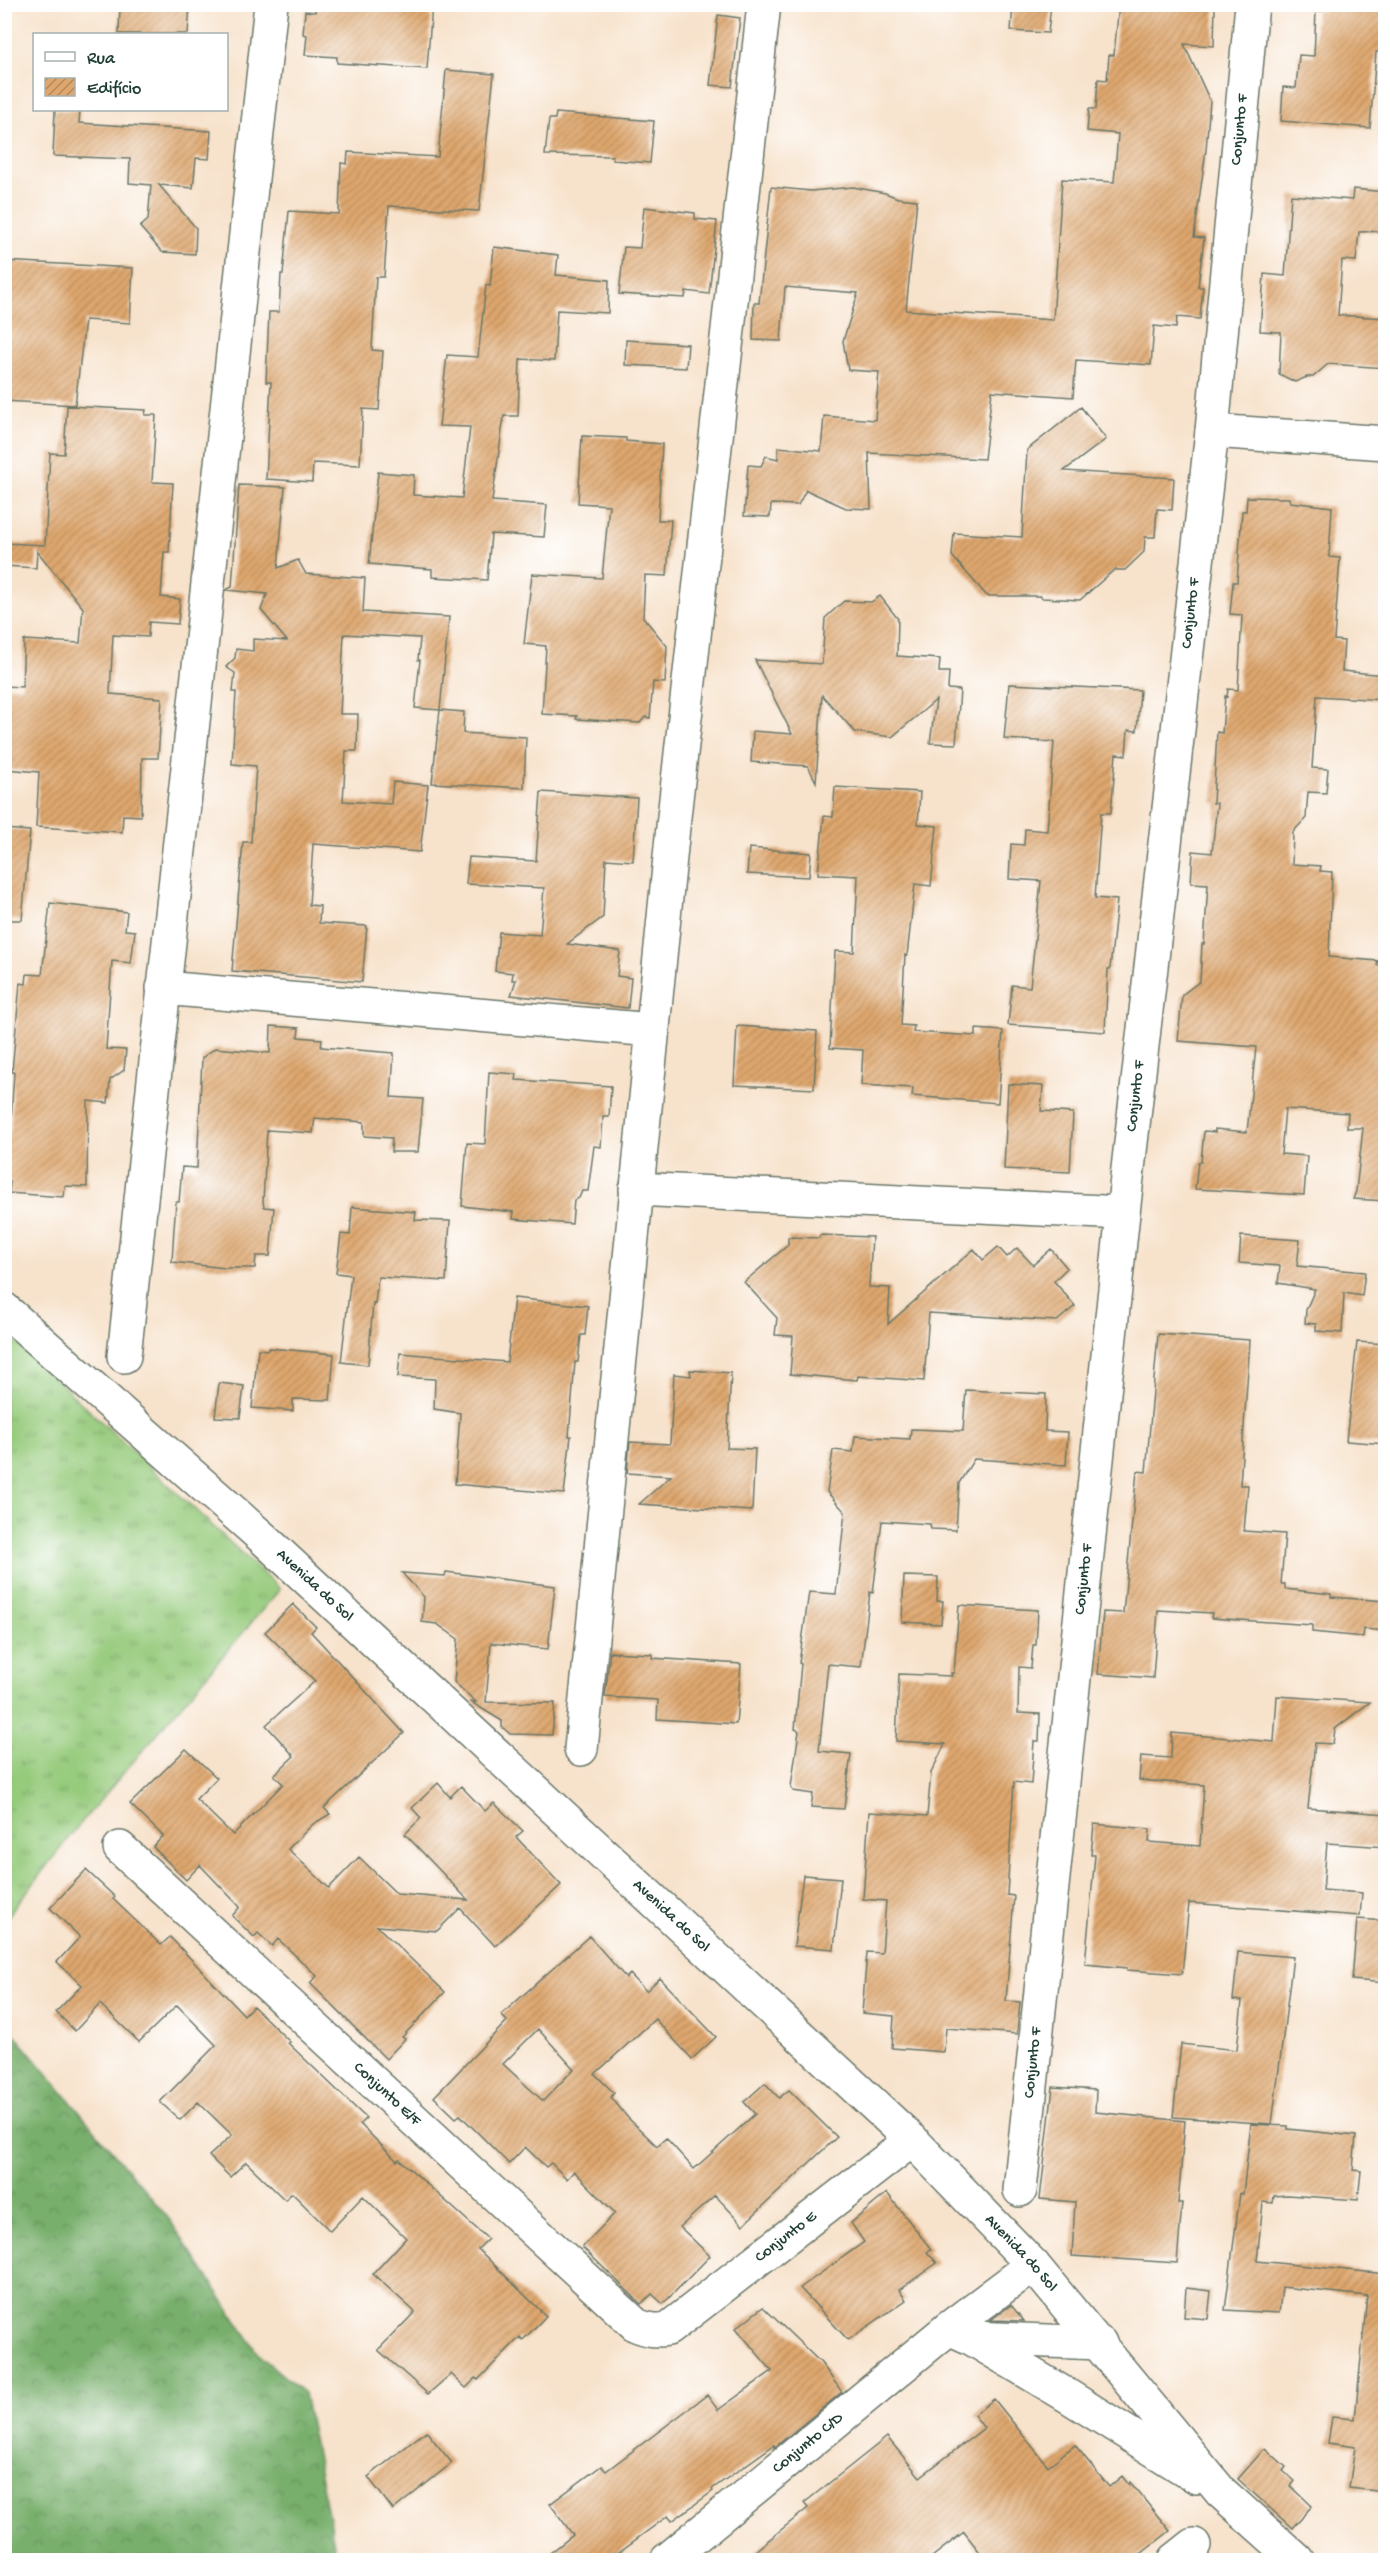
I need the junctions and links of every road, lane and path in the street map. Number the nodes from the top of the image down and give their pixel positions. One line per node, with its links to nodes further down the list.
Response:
1 (271, 4): 6 (street)
2 (764, 4): 7 (street)
3 (1252, 4): 4 (street, Conjunto F)
4 (1212, 431): 5 (street); 9 (street, Conjunto F)
5 (1386, 442)
6 (163, 988): 7 (street); 11 (street)
7 (653, 1030): 8 (street)
8 (636, 1189): 9 (street); 12 (street)
9 (1123, 1213): 15 (street, Conjunto F)
10 (4, 1309): 14 (street, Avenida do Sol)
11 (124, 1356)
12 (581, 1749)
13 (120, 1848): 17 (street, Conjunto E/F)
14 (912, 2140): 16 (street, Avenida do Sol); 17 (street, Conjunto E)
15 (1020, 2190)
16 (1033, 2265): 18 (street, Conjunto C/D); 19 (street, Avenida do Sol)
17 (658, 2331)
18 (960, 2333): 19 (street); 21 (street); 23 (street, Conjunto C/D)
19 (1100, 2343): 20 (street, Avenida do Sol)
20 (1120, 2370): 21 (street); 22 (street, Avenida do Sol)
21 (1068, 2396): 22 (street)
22 (1221, 2492): 24 (street, Avenida do Sol)
23 (667, 2560)
24 (1297, 2560)

